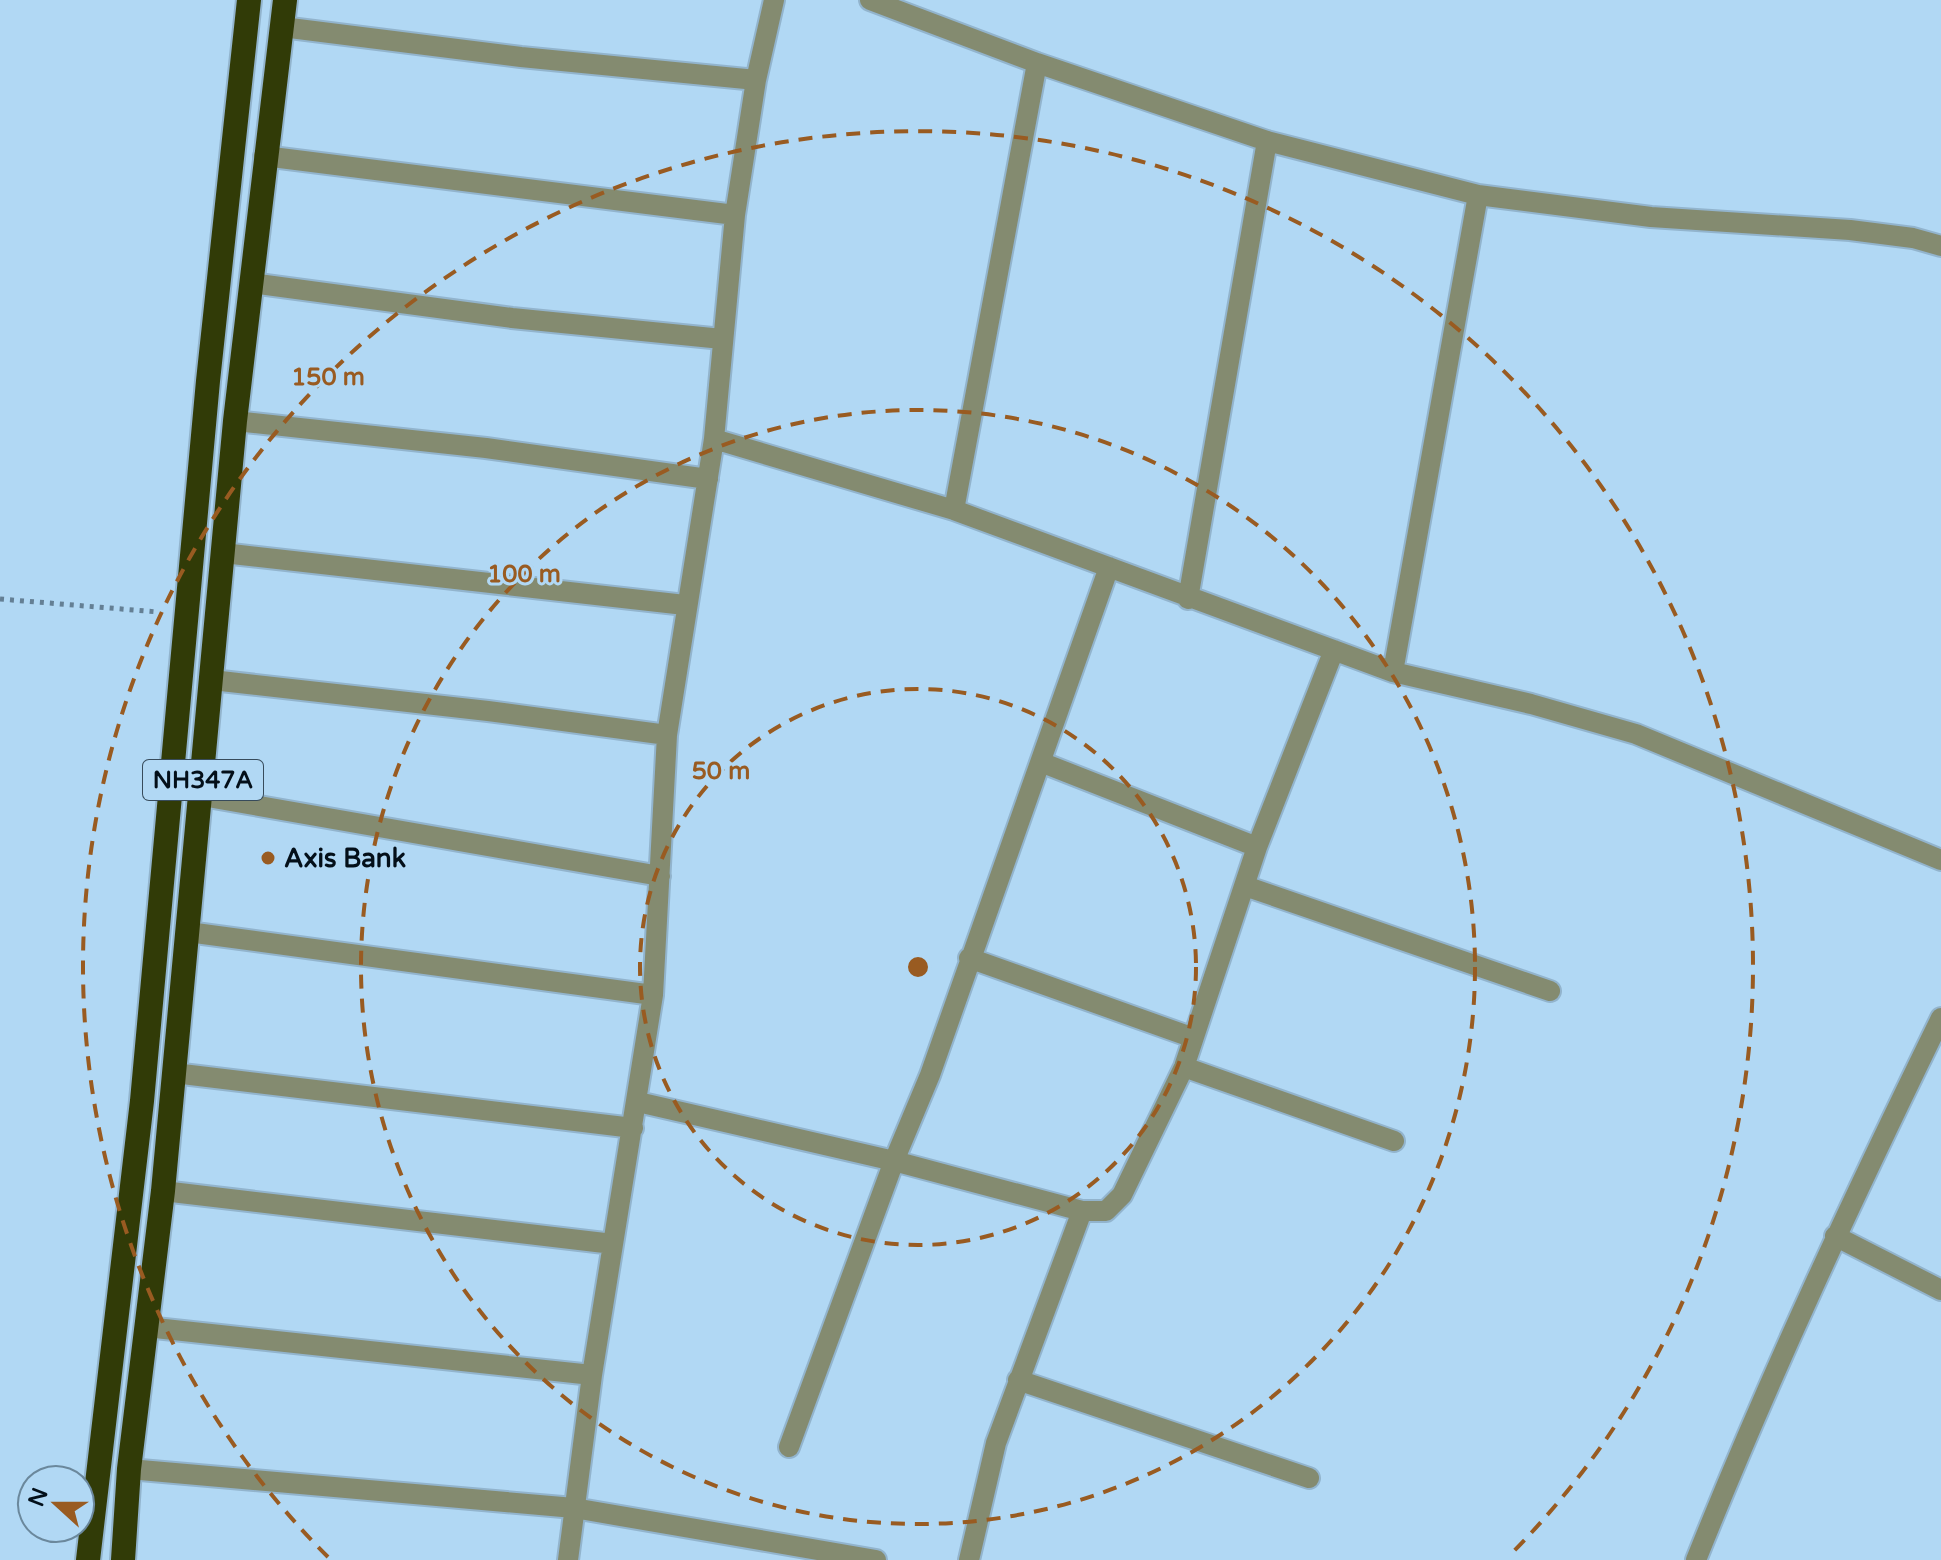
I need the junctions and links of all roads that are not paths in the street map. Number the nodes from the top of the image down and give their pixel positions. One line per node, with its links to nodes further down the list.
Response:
1 (249, 0): 57 (highway, NH347A)
2 (285, 0): 5 (highway, NH347A)
3 (774, 0): 7 (street)
4 (870, 0): 6 (street)
5 (282, 27): 7 (street); 9 (highway, NH347A)
6 (1037, 63): 8 (street); 18 (street)
7 (756, 80): 11 (street)
8 (1267, 141): 10 (street); 21 (street)
9 (264, 156): 11 (street); 13 (highway, NH347A)
10 (1478, 195): 12 (street); 24 (street)
11 (735, 215): 14 (street)
12 (1941, 246)
13 (251, 283): 14 (street); 15 (highway, NH347A)
14 (722, 339): 16 (street)
15 (235, 421): 17 (street); 19 (highway, NH347A)
16 (714, 439): 17 (street); 18 (street)
17 (708, 479): 22 (street)
18 (954, 510): 20 (street)
19 (223, 553): 22 (street); 25 (highway, NH347A)
20 (1109, 567): 21 (street); 27 (street)
21 (1188, 599): 23 (street)
22 (685, 605): 26 (street)
23 (1334, 650): 24 (street); 29 (street)
24 (1393, 672): 30 (street)
25 (212, 680): 26 (street); 28 (highway, NH347A)
26 (667, 735): 31 (street)
27 (1043, 763): 29 (street); 34 (street)
28 (202, 796): 31 (street); 33 (highway, NH347A)
29 (1257, 847): 32 (street)
30 (1941, 860)
31 (660, 876): 36 (street)
32 (1245, 886): 35 (street); 38 (street)
33 (188, 932): 36 (street); 40 (highway, NH347A)
34 (969, 958): 38 (street); 44 (street)
35 (1550, 991)
36 (653, 995): 41 (street)
37 (1939, 1027): 47 (street)
38 (1191, 1037): 39 (street)
39 (1184, 1067): 43 (street); 46 (street)
40 (174, 1073): 42 (street); 45 (highway, NH347A)
41 (638, 1102): 42 (street); 44 (street)
42 (633, 1128): 48 (street)
43 (1394, 1141)
44 (894, 1161): 46 (street); 53 (street)
45 (163, 1191): 48 (street); 50 (highway, NH347A)
46 (1082, 1211): 52 (street)
47 (1835, 1236): 49 (street); 62 (street)
48 (613, 1244): 51 (street)
49 (1941, 1290)
50 (146, 1327): 51 (street); 54 (highway, NH347A)
51 (592, 1375): 56 (street)
52 (1018, 1380): 55 (street); 61 (street)
53 (789, 1447)
54 (129, 1469): 56 (street); 58 (highway, NH347A)
55 (1309, 1478)
56 (574, 1508): 59 (street); 60 (street)
57 (88, 1560)
58 (123, 1560)
59 (568, 1560)
60 (876, 1560)
61 (969, 1560)
62 (1696, 1560)

